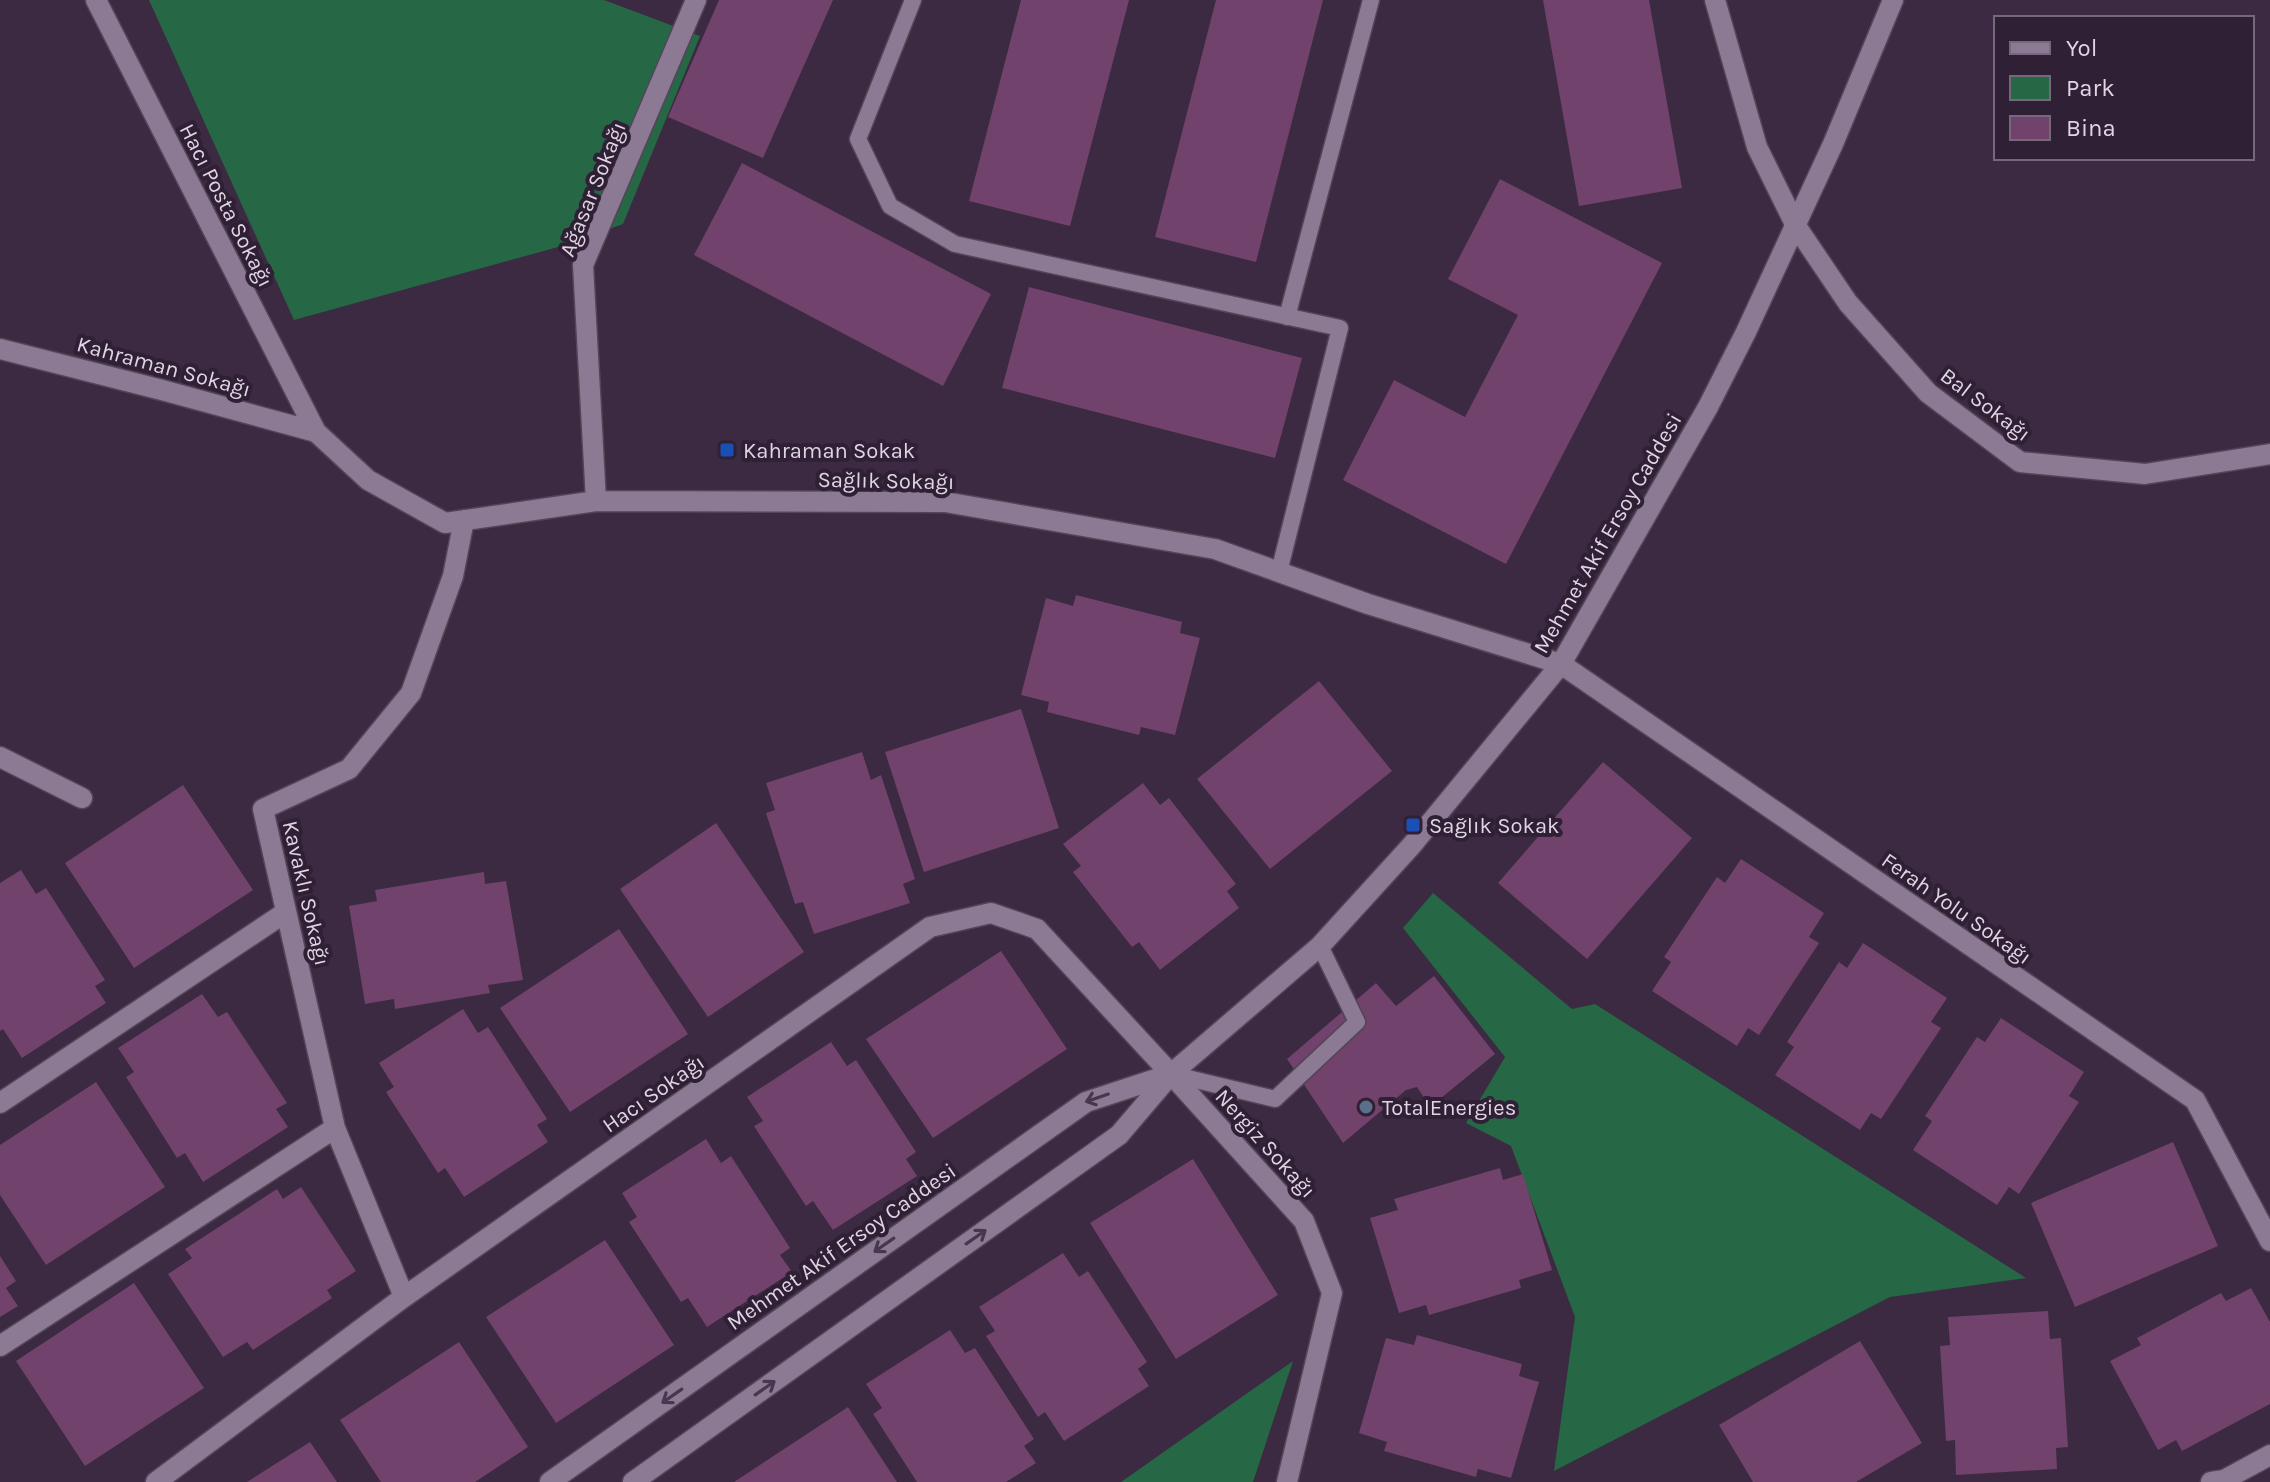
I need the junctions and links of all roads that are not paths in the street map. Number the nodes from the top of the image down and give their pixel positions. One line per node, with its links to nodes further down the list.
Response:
1 (96, 0): 10 (street, Hacı Posta Sokağı)
2 (696, 0): 12 (street, Ağasar Sokağı)
3 (913, 0): 8 (lane)
4 (1371, 0): 8 (lane)
5 (1715, 0): 7 (street, Bal Sokağı)
6 (1893, 0): 7 (street, Mehmet Akif Ersoy Caddesi)
7 (1796, 226): 11 (street, Bal Sokağı); 15 (street, Mehmet Akif Ersoy Caddesi)
8 (1287, 317): 14 (lane)
9 (0, 349): 10 (street, Kahraman Sokağı)
10 (316, 432): 13 (street, Sağlık Sokağı)
11 (2270, 454)
12 (596, 501): 13 (street, Sağlık Sokağı); 14 (street, Sağlık Sokağı)
13 (464, 520): 18 (street, Kavaklı Sokağı)
14 (1279, 572): 15 (street, Sağlık Sokağı)
15 (1561, 664): 19 (street, Mehmet Akif Ersoy Caddesi); 23 (street, Ferah Yolu Sokağı)
16 (0, 757): 17 (street)
17 (82, 798)
18 (286, 912): 21 (street); 22 (street, Kavaklı Sokağı)
19 (1320, 946): 20 (street, Mehmet Akif Ersoy Caddesi); 20 (lane)
20 (1171, 1074): 24 (street, Hacı Sokağı); 28 (street, Mehmet Akif Ersoy Caddesi, one-way to 28); 29 (street, Mehmet Akif Ersoy Caddesi, one-way to 20); 30 (street, Nergiz Sokağı)
21 (0, 1103)
22 (335, 1128): 24 (street, Kavaklı Sokağı); 25 (street)
23 (2270, 1241)
24 (404, 1297): 27 (street, Hacı Sokağı)
25 (0, 1346)
26 (2270, 1455): 31 (street)
27 (156, 1482)
28 (550, 1482)
29 (633, 1482)
30 (1287, 1482)
31 (2211, 1482)

